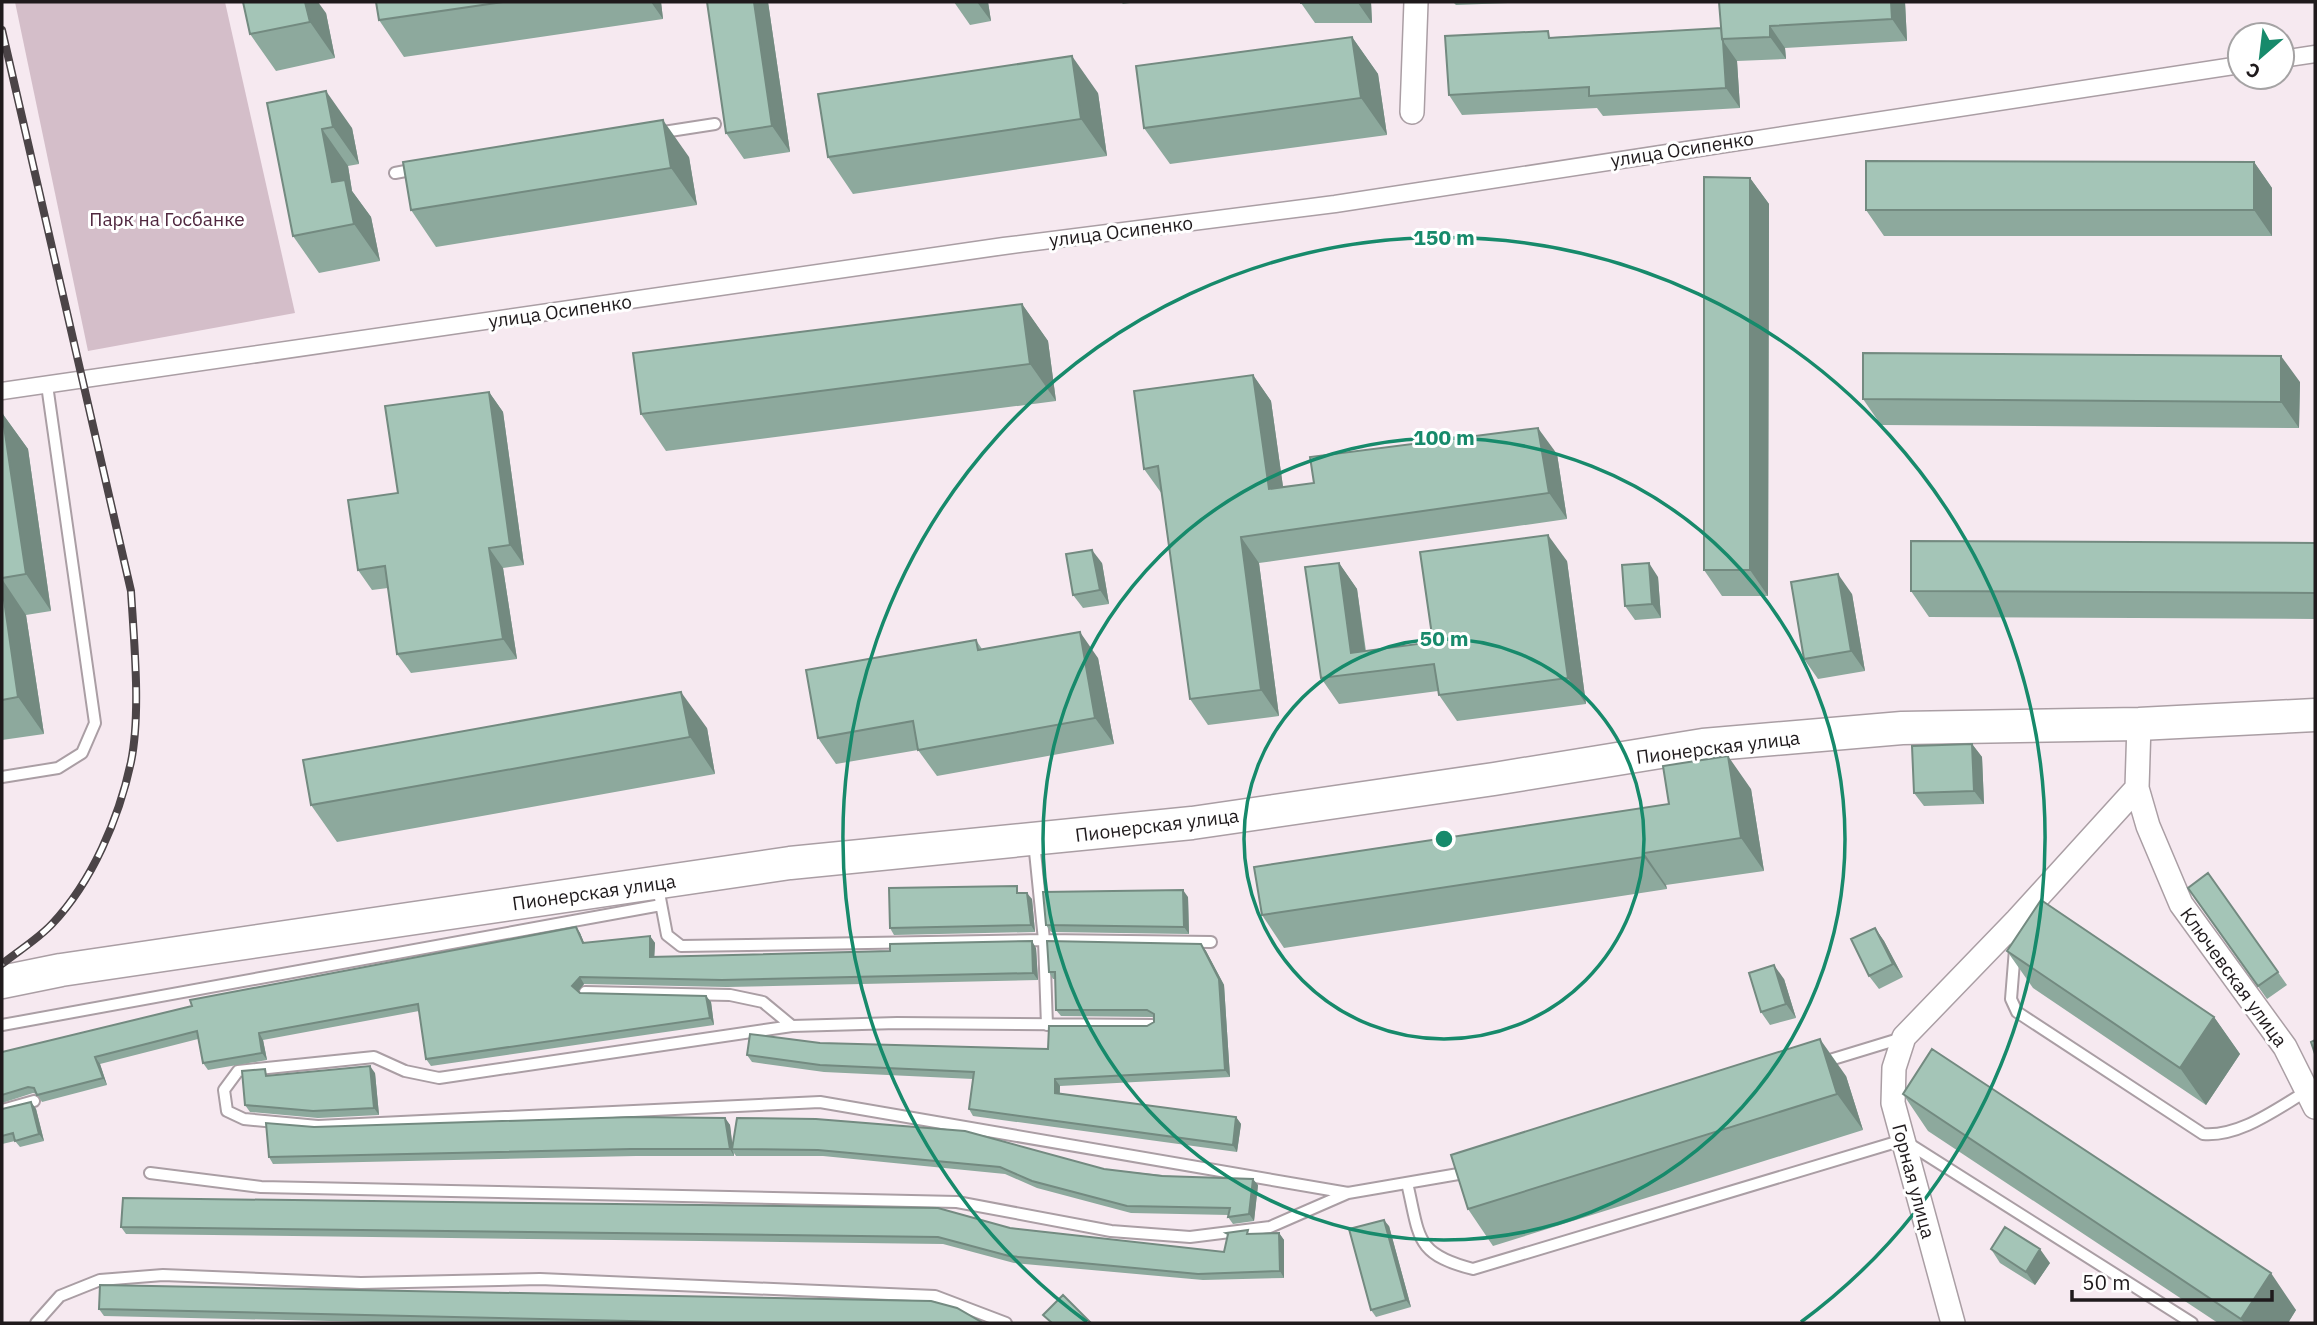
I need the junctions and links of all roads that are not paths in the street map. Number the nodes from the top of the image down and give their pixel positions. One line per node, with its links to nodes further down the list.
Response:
1 (1416, 2): 5 (street)
2 (2315, 54): 3 (street)
3 (2296, 57)
4 (2226, 67): 10 (street, улица Осипенко)
5 (1412, 112)
6 (715, 124): 7 (lane)
7 (648, 134)
8 (435, 167): 9 (lane)
9 (395, 173)
10 (47, 386): 11 (street, улица Осипенко); 14 (lane)
11 (2, 391)
12 (2315, 715): 13 (main road, Пионерская улица)
13 (2139, 723): 15 (street, Ключевская улица); 16 (main road, Пионерская улица)
14 (2, 777)
15 (2137, 788): 18 (street); 29 (street, Ключевская улица)
16 (1033, 839): 17 (main road, Пионерская улица); 19 (lane)
17 (659, 894): 19 (lane); 21 (main road, Пионерская улица); 25 (lane)
18 (2017, 920): 27 (street); 29 (lane)
19 (1044, 940): 20 (lane); 23 (lane)
20 (1210, 942)
21 (2, 982)
22 (585, 992): 26 (lane)
23 (1047, 1024): 24 (lane); 26 (lane)
24 (1152, 1024)
25 (2, 1026)
26 (792, 1026): 36 (lane)
27 (1905, 1037): 28 (lane); 32 (street, Горная улица)
28 (1812, 1066)
29 (2311, 1099)
30 (34, 1101): 31 (lane)
31 (2, 1110)
32 (1903, 1140): 35 (lane); 39 (street, Горная улица); 40 (lane)
33 (1480, 1169): 35 (lane)
34 (150, 1173): 36 (lane)
35 (1407, 1183): 36 (lane)
36 (1348, 1193)
37 (36, 1323): 38 (lane)
38 (1006, 1323)
39 (1953, 1323)
40 (2192, 1323)

